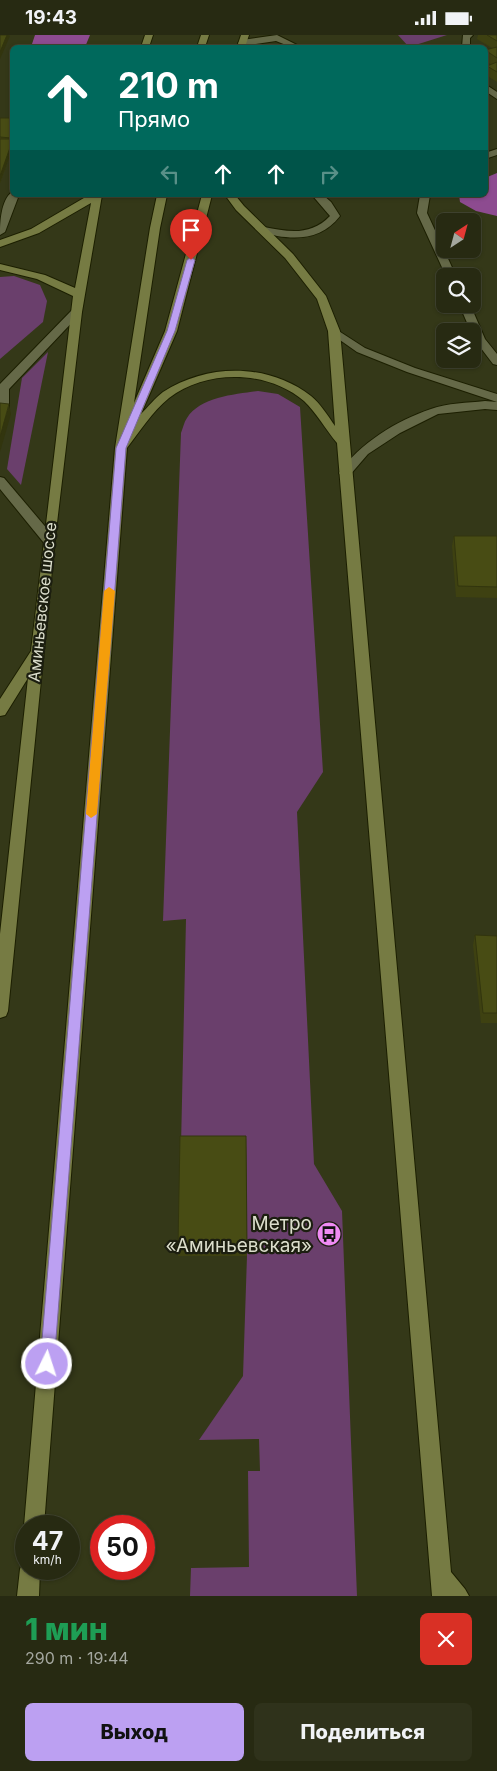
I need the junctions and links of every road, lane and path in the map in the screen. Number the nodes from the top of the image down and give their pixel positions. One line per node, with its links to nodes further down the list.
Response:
1 (284, 35): 5 (street)
2 (263, 38): 3 (street); 4 (street)
3 (242, 42)
4 (293, 45)
5 (295, 45)
6 (13, 197): 15 (street)
7 (93, 197): 16 (main road)
8 (96, 197): 19 (main road, Аминьевское шоссе)
9 (162, 197): 29 (main road)
10 (207, 197): 29 (main road)
11 (232, 197): 14 (main road)
12 (319, 197): 14 (street)
13 (424, 197): 18 (street)
14 (264, 230): 22 (main road)
15 (0, 232)
16 (0, 244)
17 (0, 267): 19 (main road)
18 (447, 268)
19 (80, 295): 20 (main road, Аминьевское шоссе)
20 (76, 312): 24 (street); 32 (main road, Аминьевское шоссе)
21 (468, 313): 23 (street)
22 (334, 331): 25 (street); 28 (main road)
23 (497, 362)
24 (1, 385): 27 (street)
25 (497, 398)
26 (497, 406): 30 (street)
27 (3, 414)
28 (342, 442): 29 (main road); 30 (main road)
29 (121, 448): 36 (main road)
30 (344, 473): 38 (main road)
31 (0, 481): 32 (street)
32 (49, 540): 33 (main road, Аминьевское шоссе)
33 (37, 652): 34 (main road); 35 (main road, Аминьевское шоссе)
34 (0, 711)
35 (0, 1011)
36 (35, 1515)
37 (29, 1580): 39 (main road)
38 (442, 1586): 40 (main road)
39 (28, 1596)
40 (458, 1596)

